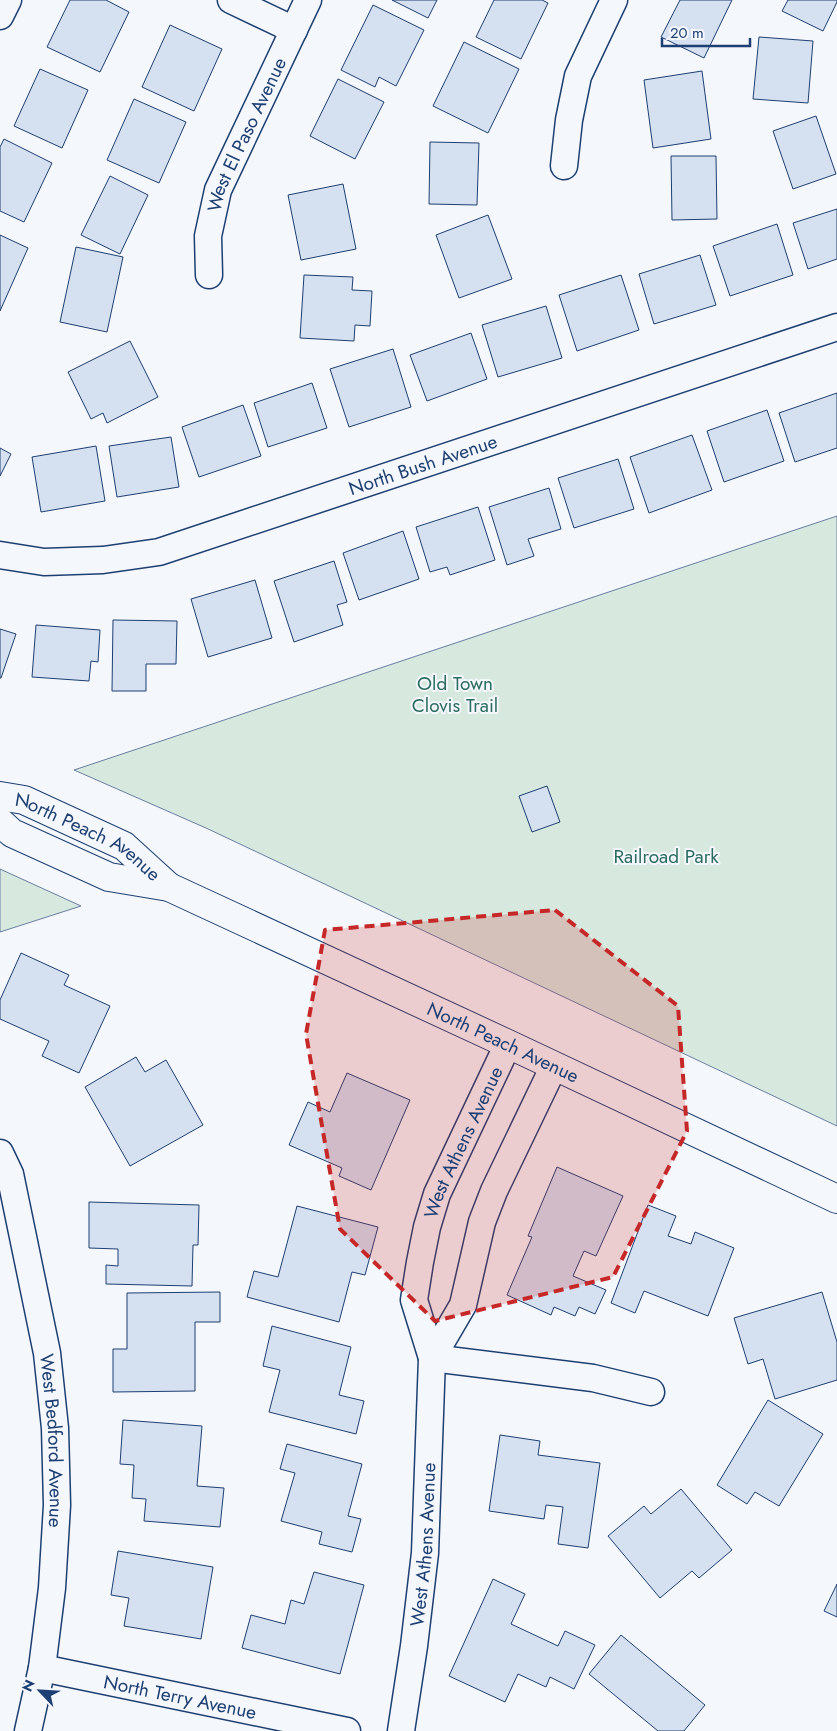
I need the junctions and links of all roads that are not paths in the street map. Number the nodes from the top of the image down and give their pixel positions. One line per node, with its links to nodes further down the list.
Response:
1 (8, 0): 5 (street)
2 (231, 0): 6 (street)
3 (308, 0): 6 (street, West El Paso Avenue)
4 (614, 0): 7 (street)
5 (0, 16)
6 (294, 30): 8 (street, West El Paso Avenue)
7 (564, 166)
8 (209, 275)
9 (837, 327): 10 (street, North Bush Avenue)
10 (0, 555)
11 (0, 796): 13 (street, North Peach Avenue)
12 (0, 822): 13 (street, North Peach Avenue)
13 (169, 887): 14 (street, North Peach Avenue)
14 (508, 1044): 15 (street, North Peach Avenue); 18 (street, West Athens Avenue)
15 (554, 1066): 17 (street, North Peach Avenue); 18 (street, West Athens Avenue)
16 (0, 1153): 20 (street, West Bedford Avenue)
17 (837, 1199)
18 (432, 1358): 19 (street); 23 (street, West Athens Avenue)
19 (651, 1392)
20 (42, 1668): 21 (street, West Bedford Avenue); 22 (street, North Terry Avenue)
21 (28, 1731)
22 (347, 1731)
23 (400, 1731)

